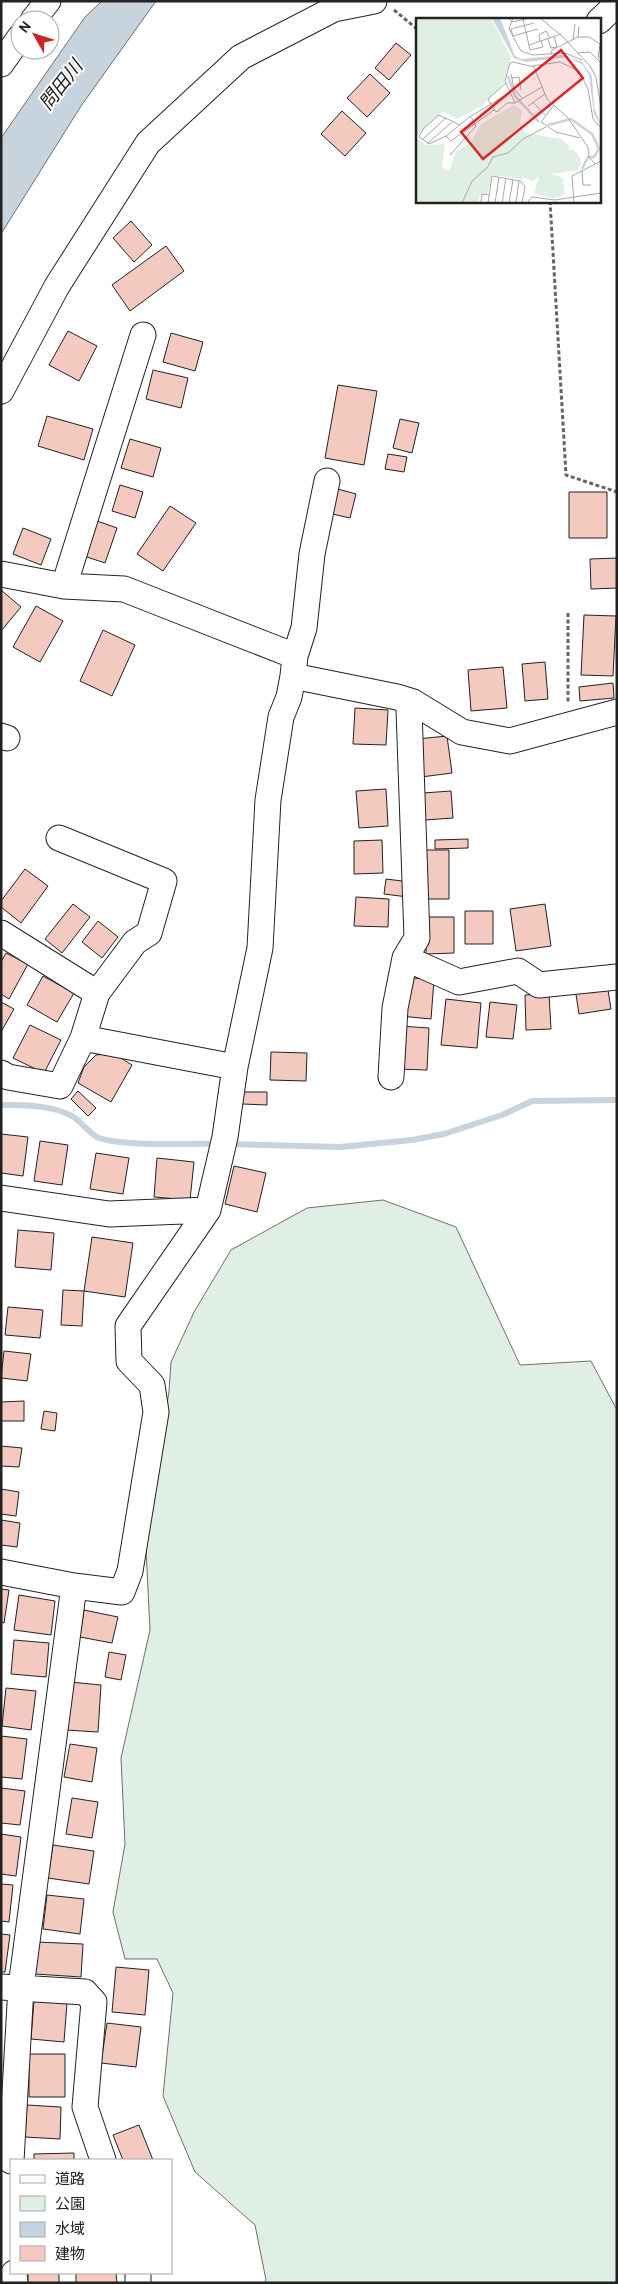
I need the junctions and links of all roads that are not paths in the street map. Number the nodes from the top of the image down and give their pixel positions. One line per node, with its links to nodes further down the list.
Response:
1 (374, 1): 7 (street)
2 (617, 4): 3 (street)
3 (600, 20)
4 (10, 51): 5 (street)
5 (1, 64)
6 (143, 335): 10 (street)
7 (1, 391)
8 (327, 481): 11 (street)
9 (1, 574): 10 (street)
10 (64, 586): 11 (street)
11 (294, 666): 12 (street); 20 (street)
12 (413, 702): 13 (street); 16 (street)
13 (617, 712)
14 (59, 838): 18 (street)
15 (1, 933): 18 (street)
16 (404, 958): 17 (street); 22 (street)
17 (617, 977)
18 (97, 993): 19 (street)
19 (82, 1038): 20 (street); 21 (street)
20 (236, 1067): 24 (street)
21 (1, 1073)
22 (390, 1078)
23 (2, 1205): 24 (street)
24 (208, 1210): 26 (street)
25 (1, 1572): 26 (street)
26 (74, 1586): 27 (street)
27 (11, 1987): 28 (street); 29 (street)
28 (11, 2159)
29 (103, 2159)

